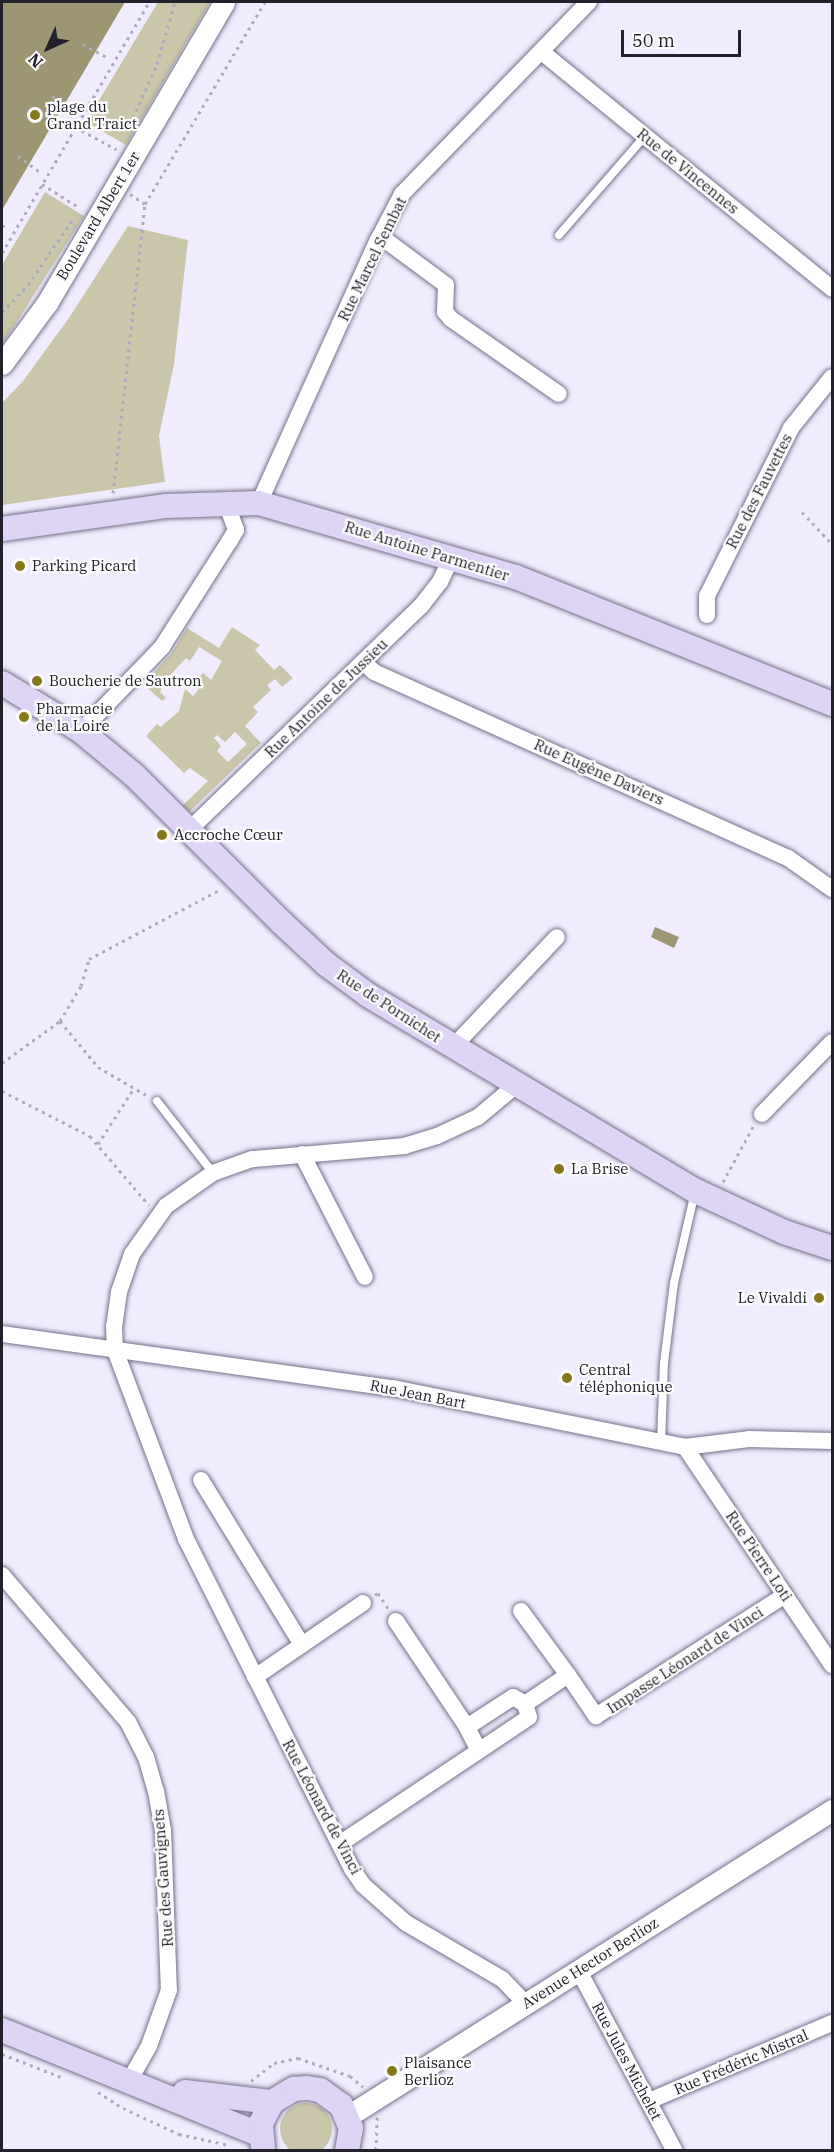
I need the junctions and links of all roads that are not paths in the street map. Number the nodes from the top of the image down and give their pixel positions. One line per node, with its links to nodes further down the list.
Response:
1 (224, 2): 8 (street, Boulevard Albert 1er)
2 (589, 2): 3 (street, Rue Marcel Sembat)
3 (543, 53): 4 (street, Rue de Vincennes); 6 (street, Rue Marcel Sembat)
4 (645, 136): 5 (lane); 7 (street, Rue de Vincennes)
5 (559, 235)
6 (380, 236): 10 (street); 12 (street, Rue Marcel Sembat)
7 (832, 289)
8 (2, 364)
9 (832, 377): 15 (street, Rue des Fauvettes)
10 (559, 394)
11 (225, 502): 12 (main road, Rue Antoine Parmentier); 13 (main road, Rue Antoine Parmentier); 19 (street)
12 (259, 503): 14 (main road, Rue Antoine Parmentier)
13 (2, 529)
14 (451, 558): 16 (street, Rue Antoine de Jussieu); 18 (main road, Rue Antoine Parmentier)
15 (707, 615)
16 (363, 662): 20 (street, Rue Antoine de Jussieu); 21 (street, Rue Eugène Daviers)
17 (2, 683): 19 (main road, Rue de Pornichet)
18 (832, 704)
19 (81, 731): 20 (main road, Rue de Pornichet)
20 (189, 830): 24 (main road, Rue de Pornichet)
21 (832, 889)
22 (557, 937): 24 (street)
23 (832, 1042): 27 (street)
24 (453, 1047): 25 (main road, Rue de Pornichet)
25 (515, 1086): 28 (street); 30 (main road, Rue de Pornichet)
26 (157, 1101): 29 (lane)
27 (762, 1114)
28 (302, 1154): 29 (street); 32 (street)
29 (213, 1173): 34 (street)
30 (696, 1191): 31 (main road, Rue de Pornichet); 36 (lane)
31 (832, 1248)
32 (365, 1277)
33 (2, 1334): 34 (street, Rue Jean Bart)
34 (115, 1350): 36 (street, Rue Jean Bart); 47 (street, Rue Léonard de Vinci)
35 (832, 1441): 37 (street, Rue Jean Bart)
36 (661, 1443): 37 (street, Rue Jean Bart)
37 (685, 1447): 40 (street, Rue Pierre Loti)
38 (201, 1480): 44 (street)
39 (2, 1575): 57 (street, Rue des Gauvignets)
40 (785, 1595): 45 (street, Rue Pierre Loti); 46 (street, Impasse Léonard de Vinci)
41 (363, 1603): 44 (street)
42 (521, 1611): 46 (street, Impasse Léonard de Vinci)
43 (396, 1621): 49 (street)
44 (302, 1645): 47 (street)
45 (832, 1665)
46 (568, 1675): 48 (street)
47 (255, 1677): 52 (street, Rue Léonard de Vinci)
48 (525, 1704): 49 (street); 50 (street)
49 (467, 1727): 50 (street)
50 (478, 1749): 52 (street)
51 (832, 1810): 53 (street, Avenue Hector Berlioz)
52 (341, 1843): 54 (street, Rue Léonard de Vinci)
53 (579, 1971): 54 (street, Avenue Hector Berlioz); 58 (street, Rue Jules Michelet)
54 (526, 2004): 60 (street, Avenue Hector Berlioz)
55 (832, 2023): 58 (street, Rue Frédéric Mistral)
56 (2, 2030): 57 (main road)
57 (135, 2083): 59 (main road); 61 (main road)
58 (649, 2101): 63 (street, Rue Jules Michelet)
59 (272, 2102): 60 (main road); 61 (main road)
60 (348, 2116): 62 (main road)
61 (262, 2143)
62 (347, 2151)
63 (674, 2151)

